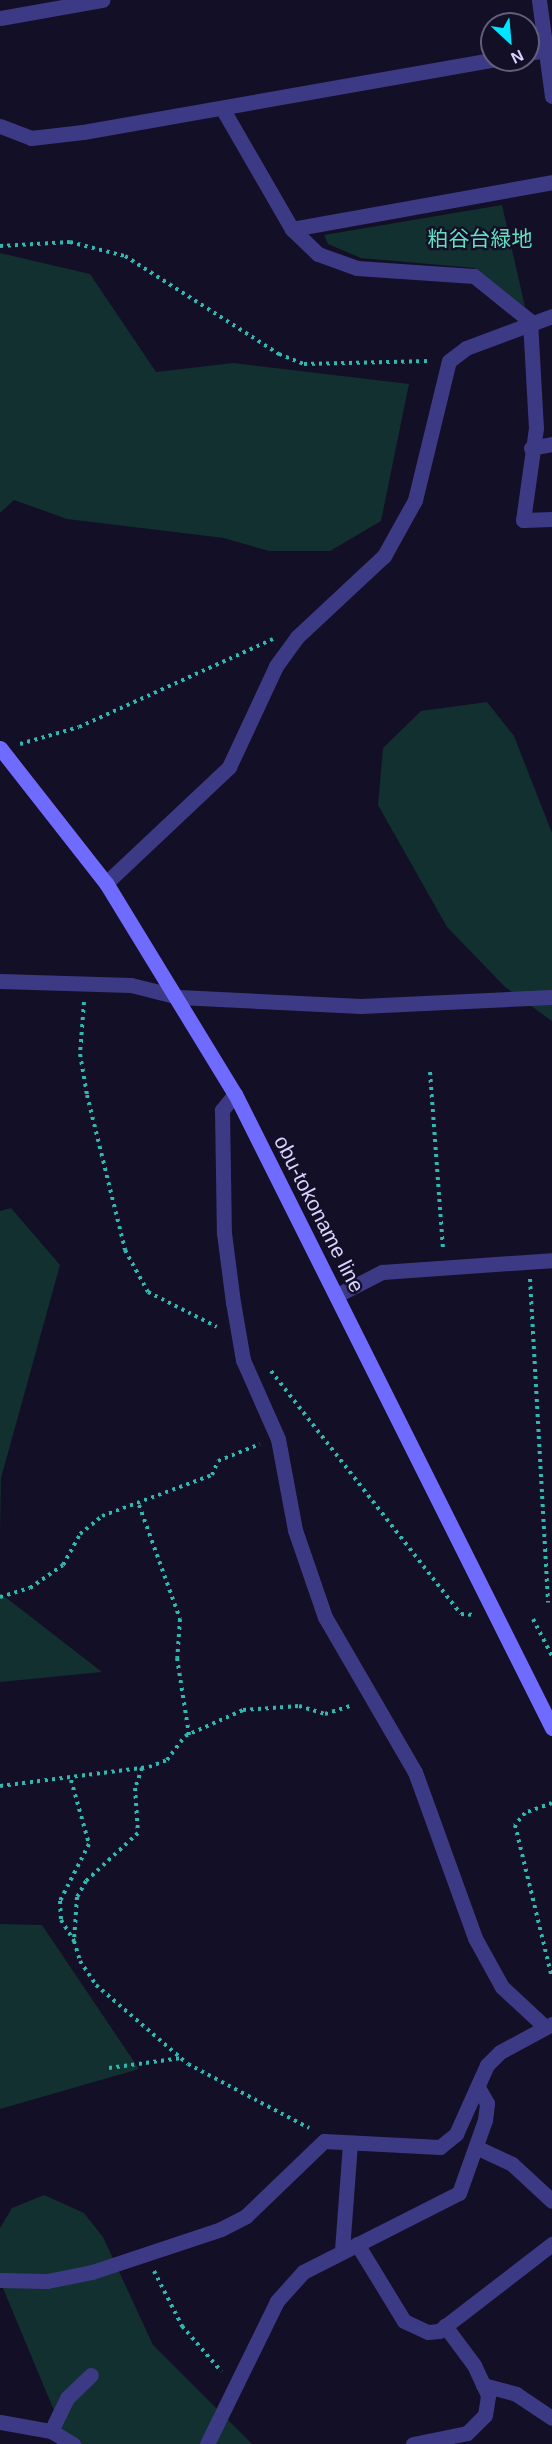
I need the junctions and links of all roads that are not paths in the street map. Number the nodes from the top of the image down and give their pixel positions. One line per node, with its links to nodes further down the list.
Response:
1 (102, 0): 3 (street)
2 (539, 0): 4 (street)
3 (0, 18)
4 (550, 49): 6 (street)
5 (480, 62): 7 (street)
6 (552, 96)
7 (222, 108): 8 (street); 10 (street)
8 (0, 126)
9 (552, 182): 10 (street)
10 (292, 229): 12 (street)
11 (552, 316): 12 (street)
12 (530, 321): 14 (street); 17 (street)
13 (552, 444): 14 (street)
14 (531, 448): 15 (street)
15 (552, 519)
16 (2, 751): 17 (main road, obu-tokoname line)
17 (106, 883): 19 (main road, obu-tokoname line)
18 (0, 981): 19 (street)
19 (179, 997): 20 (street); 21 (main road, obu-tokoname line)
20 (552, 997)
21 (235, 1094): 23 (main road, obu-tokoname line); 25 (street)
22 (552, 1260): 23 (street)
23 (337, 1295): 24 (main road, obu-tokoname line)
24 (552, 1728)
25 (548, 2025): 26 (street)
26 (478, 2089): 27 (street); 28 (street)
27 (351, 2143): 32 (street); 33 (street)
28 (480, 2149): 29 (street); 30 (street)
29 (552, 2201)
30 (357, 2244): 32 (street); 34 (street)
31 (552, 2244): 34 (street)
32 (342, 2250): 41 (street)
33 (0, 2280)
34 (445, 2326): 36 (street)
35 (91, 2375): 39 (street)
36 (483, 2385): 37 (street); 42 (street)
37 (552, 2418)
38 (0, 2422): 39 (street)
39 (51, 2431): 40 (street)
40 (72, 2444)
41 (207, 2444)
42 (413, 2444)

